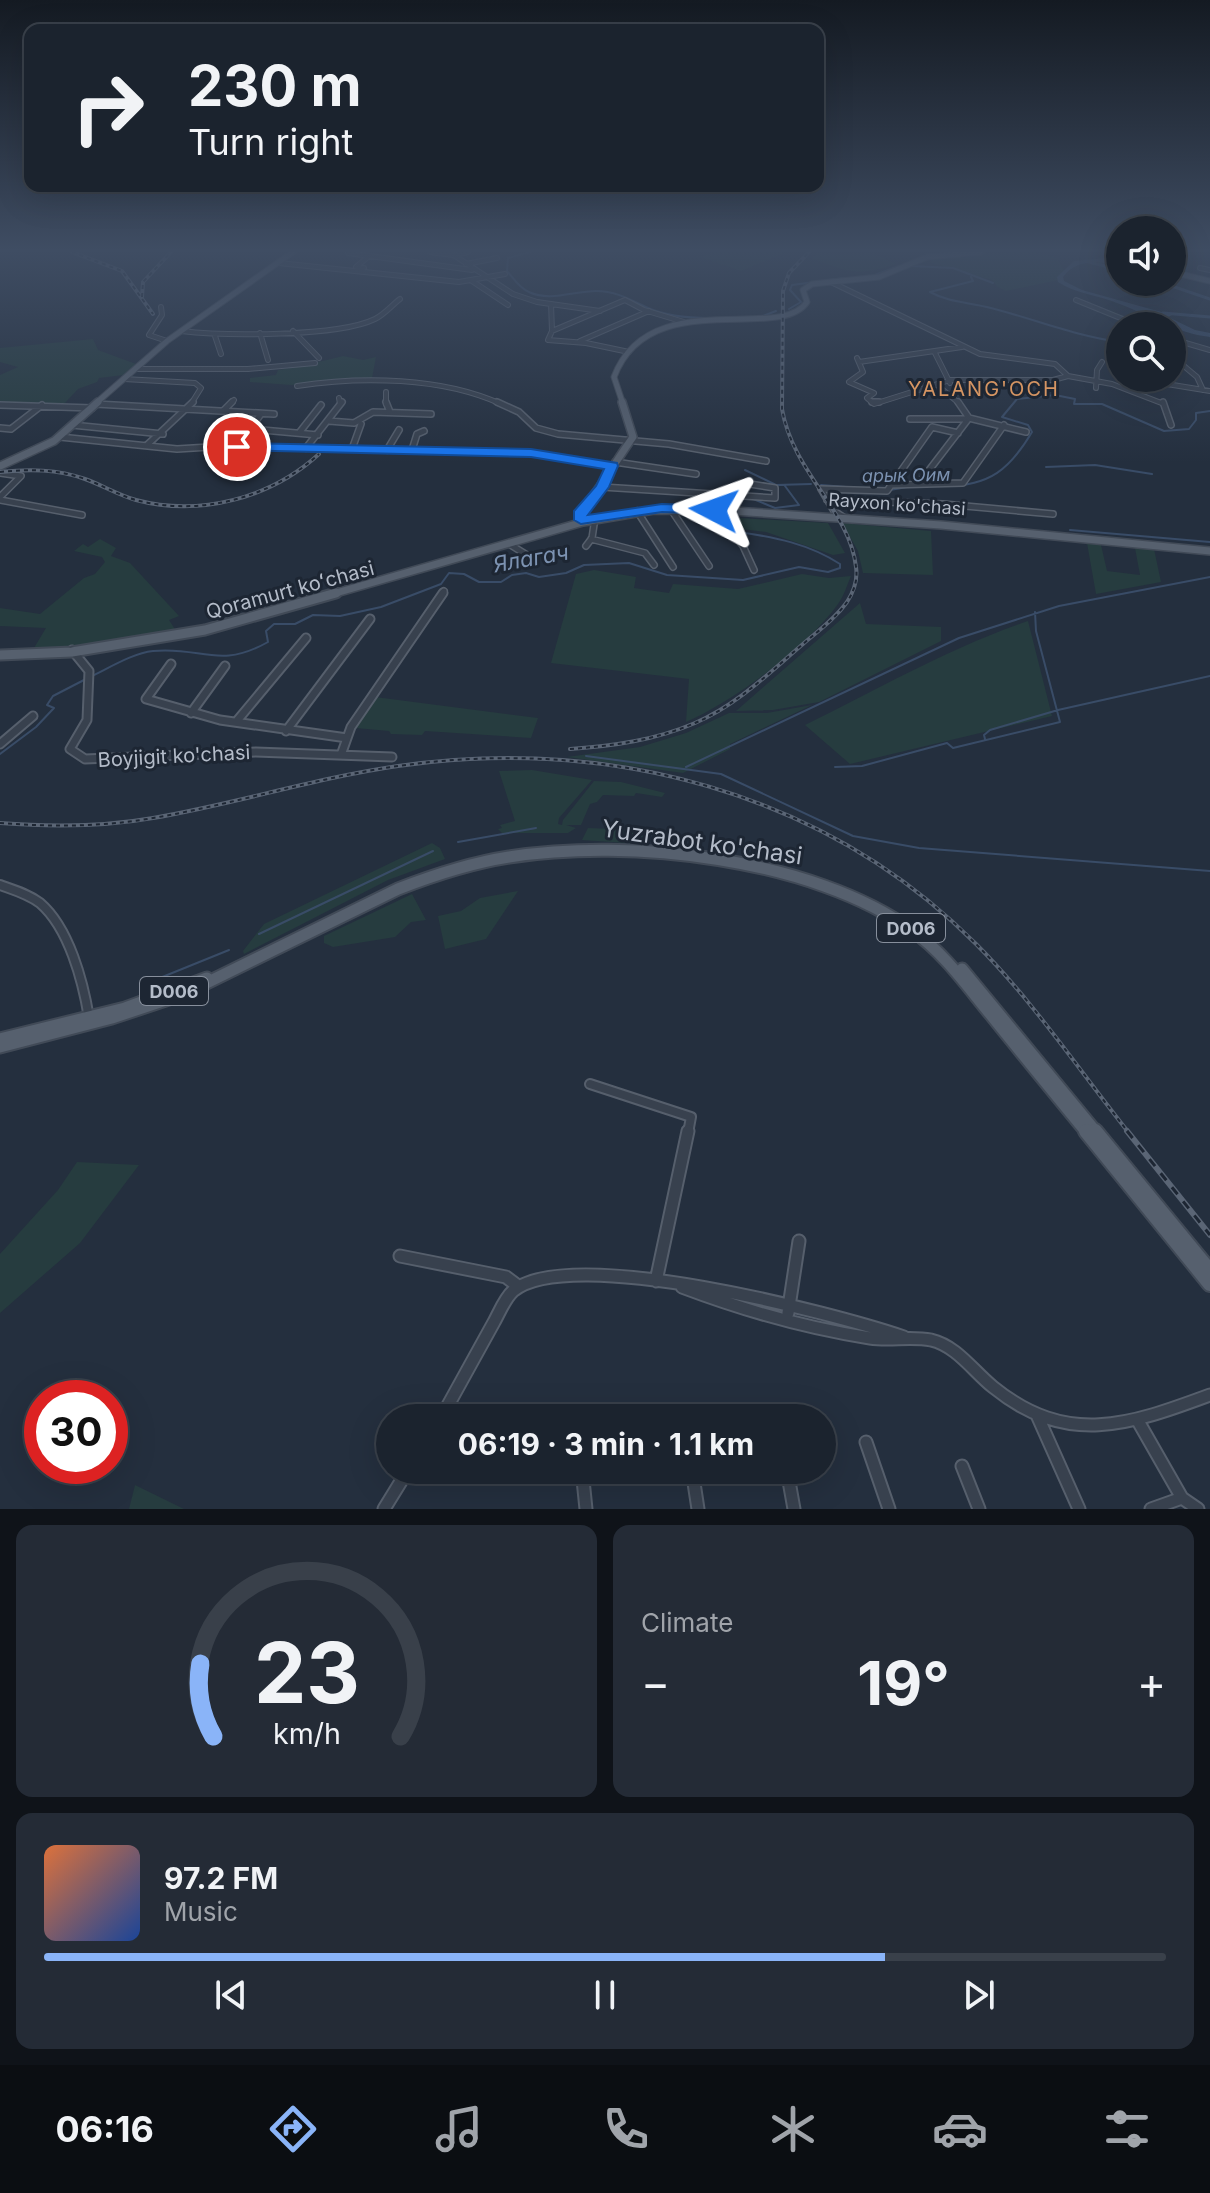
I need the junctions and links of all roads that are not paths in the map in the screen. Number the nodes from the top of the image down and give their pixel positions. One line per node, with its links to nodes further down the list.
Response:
1 (157, 322): 14 (street)
2 (193, 322): 9 (main road)
3 (364, 322): 10 (street)
4 (552, 322): 11 (street)
5 (573, 322): 11 (street)
6 (623, 322): 15 (street)
7 (683, 322): 19 (main road)
8 (912, 322): 17 (street)
9 (181, 331): 13 (street); 14 (main road)
10 (293, 331): 12 (street); 25 (street)
11 (552, 331): 15 (street)
12 (260, 333): 13 (street); 22 (street)
13 (215, 336): 21 (street)
14 (167, 341): 25 (main road)
15 (578, 342): 19 (street)
16 (1186, 343): 18 (street)
17 (962, 347): 20 (street); 26 (street)
18 (1210, 350)
19 (629, 352): 67 (main road)
20 (935, 353): 28 (street); 30 (street)
21 (221, 354)
22 (268, 360)
23 (1102, 362): 31 (street)
24 (1186, 368): 34 (street)
25 (135, 369): 27 (main road)
26 (1068, 376): 28 (street); 31 (street)
27 (124, 379): 43 (main road); 44 (street)
28 (950, 382): 30 (street)
29 (1106, 384): 31 (street)
30 (937, 385): 50 (street)
31 (1096, 385)
32 (297, 386): 67 (street)
33 (1186, 387): 34 (street)
34 (1203, 390): 35 (street)
35 (1210, 391)
36 (386, 392): 46 (street)
37 (1135, 392): 56 (street)
38 (339, 398): 52 (street)
39 (234, 400): 45 (street)
40 (0, 405): 41 (street)
41 (42, 405): 43 (street); 57 (street)
42 (321, 405): 62 (street)
43 (94, 406): 44 (street); 54 (main road)
44 (184, 409): 45 (street); 64 (street)
45 (223, 411): 47 (street)
46 (390, 412): 49 (street); 52 (street)
47 (261, 414): 48 (street); 58 (street)
48 (274, 414)
49 (431, 414)
50 (967, 418): 51 (street); 55 (street); 63 (street)
51 (910, 419)
52 (329, 421): 65 (street)
53 (361, 424): 71 (street)
54 (72, 425): 64 (street); 66 (main road)
55 (1004, 425): 61 (street); 79 (street)
56 (1171, 425)
57 (0, 428)
58 (250, 429): 62 (street); 69 (street)
59 (399, 430): 72 (street)
60 (424, 431): 73 (street)
61 (1026, 432)
62 (299, 433): 65 (street)
63 (958, 433): 79 (street); 82 (street)
64 (163, 434): 68 (street)
65 (318, 435): 70 (street)
66 (60, 437): 68 (street); 76 (main road)
67 (632, 441): 74 (street); 75 (main road)
68 (147, 445): 69 (street)
69 (237, 447): 70 (street)
70 (306, 448): 71 (street)
71 (352, 449): 72 (street)
72 (387, 450): 73 (street)
73 (412, 450): 75 (street)
74 (766, 461)
75 (613, 464): 78 (street); 81 (main road)
76 (0, 466)
77 (0, 473): 84 (street)
78 (696, 474)
79 (920, 482): 82 (street)
80 (750, 484): 83 (street)
81 (602, 487): 83 (street); 93 (main road)
82 (889, 488): 85 (street)
83 (718, 495): 87 (street)
84 (0, 498): 90 (street)
85 (827, 500): 89 (street); 91 (street)
86 (671, 508): 87 (main road, Rayxon ko'chasi); 88 (main road, Rayxon ko'chasi); 101 (street)
87 (717, 509): 91 (main road, Rayxon ko'chasi); 103 (street)
88 (638, 512): 92 (main road, Rayxon ko'chasi); 102 (street)
89 (1053, 514)
90 (82, 515)
91 (845, 517): 97 (main road, Rayxon ko'chasi)
92 (595, 518): 93 (main road, Rayxon ko'chasi); 94 (street)
93 (582, 521): 95 (main road, Qoramurt koʻchasi); 99 (main road, Qoramurt koʻchasi)
94 (591, 539): 96 (street); 100 (street)
95 (509, 544): 98 (street); 99 (main road, Qoramurt koʻchasi)
96 (586, 546)
97 (1210, 550)
98 (535, 560)
99 (442, 563): 107 (main road, Qoramurt koʻchasi)
100 (654, 565)
101 (709, 566)
102 (673, 567)
103 (754, 570)
104 (444, 591): 115 (street)
105 (370, 619): 114 (street)
106 (306, 638): 113 (street)
107 (72, 651): 108 (main road, Qoramurt koʻchasi); 117 (street, Boyjigit ko'chasi)
108 (0, 654)
109 (171, 664): 111 (street, Boyjigit ko'chasi)
110 (225, 666): 111 (street)
111 (191, 713): 113 (street, Boyjigit ko'chasi)
112 (33, 716): 116 (street)
113 (236, 722): 114 (street, Boyjigit ko'chasi)
114 (286, 731): 115 (street, Boyjigit ko'chasi)
115 (347, 738): 117 (street)
116 (0, 744)
117 (341, 755): 118 (street)
118 (392, 757)
119 (0, 885): 121 (street)
120 (235, 969): 121 (main road, Yuzrabot ko'chasi / D006); 123 (main road, Yuzrabot ko'chasi / D006); 126 (main road, Yuzrabot ko'chasi / D006)
121 (89, 1018): 122 (main road, Yuzrabot ko'chasi / D006)
122 (0, 1039)
123 (0, 1047)
124 (590, 1084): 129 (street)
125 (799, 1241): 132 (street)
126 (1190, 1253): 128 (main road, Yuzrabot ko'chasi / D006); 130 (main road, Yuzrabot ko'chasi / D006)
127 (400, 1256): 131 (street)
128 (1210, 1271)
129 (656, 1281): 131 (street); 132 (street)
130 (1210, 1284)
131 (518, 1286): 134 (street)
132 (788, 1314): 135 (street)
133 (1210, 1395): 136 (street)
134 (449, 1404)
135 (1037, 1415): 136 (street); 150 (street)
136 (1138, 1421): 143 (street)
137 (866, 1442): 148 (street)
138 (962, 1466): 149 (street)
139 (399, 1484): 144 (street)
140 (583, 1484): 145 (street)
141 (694, 1484): 146 (street)
142 (790, 1484): 147 (street)
143 (1182, 1498): 151 (street); 152 (street)
144 (384, 1509)
145 (586, 1509)
146 (698, 1509)
147 (794, 1509)
148 (889, 1509)
149 (979, 1509)
150 (1079, 1509)
151 (1151, 1509)
152 (1198, 1509)

